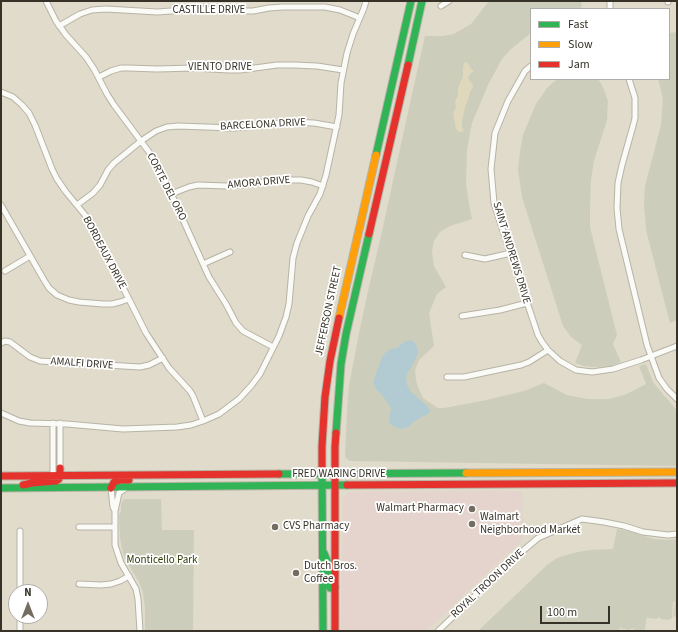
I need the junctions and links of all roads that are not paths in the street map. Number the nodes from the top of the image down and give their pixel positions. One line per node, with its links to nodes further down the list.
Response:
1 (46, 1): 8 (street, CORTE DEL ORO)
2 (366, 1): 7 (street)
3 (411, 1): 44 (main road, JEFFERSON STREET)
4 (422, 1): 45 (main road, JEFFERSON STREET)
5 (449, 1): 6 (street)
6 (441, 6)
7 (360, 18): 8 (street, CASTILLE DRIVE); 10 (street)
8 (59, 26): 11 (street, CORTE DEL ORO)
9 (530, 67): 21 (street, SAINT ANDREWS DRIVE)
10 (343, 70): 11 (street, VIENTO DRIVE); 14 (street)
11 (99, 78): 15 (street, CORTE DEL ORO)
12 (629, 80): 33 (street)
13 (1, 92): 18 (street, BORDEAUX DRIVE)
14 (337, 127): 15 (street, BARCELONA DRIVE); 16 (street)
15 (141, 141): 17 (street, CORTE DEL ORO); 18 (street, BARCELONA DRIVE)
16 (323, 186): 17 (street, AMORA DRIVE); 31 (street)
17 (171, 194): 24 (street, CORTE DEL ORO)
18 (77, 205): 26 (street, BORDEAUX DRIVE)
19 (1, 206): 23 (street)
20 (230, 252): 24 (street)
21 (511, 253): 22 (street); 27 (street, SAINT ANDREWS DRIVE)
22 (464, 255)
23 (30, 256): 25 (street); 26 (street)
24 (203, 264): 31 (street, CORTE DEL ORO)
25 (4, 271)
26 (128, 299): 34 (street, BORDEAUX DRIVE)
27 (527, 303): 28 (street); 32 (street, SAINT ANDREWS DRIVE)
28 (462, 316)
29 (3, 342): 34 (street, AMALFI DRIVE)
30 (677, 346): 33 (street, SAINT ANDREWS DRIVE)
31 (273, 347): 38 (street)
32 (548, 350): 33 (street, SAINT ANDREWS DRIVE); 35 (street)
33 (651, 356): 36 (street)
34 (163, 358): 38 (street, BORDEAUX DRIVE)
35 (447, 377)
36 (677, 399)
37 (1, 412): 39 (street)
38 (203, 421): 40 (street)
39 (53, 423): 40 (street); 48 (street)
40 (60, 423): 41 (street)
41 (60, 468): 48 (main road)
42 (677, 472): 45 (main road, FRED WARING DRIVE)
43 (240, 474): 44 (main road, FRED WARING DRIVE); 46 (main road, FRED WARING DRIVE); 52 (main road)
44 (322, 474): 45 (main road, FRED WARING DRIVE); 50 (main road, JEFFERSON STREET)
45 (335, 474): 51 (main road, JEFFERSON STREET)
46 (159, 475): 48 (main road, FRED WARING DRIVE); 55 (main road)
47 (1, 476): 48 (main road, FRED WARING DRIVE)
48 (57, 476): 54 (main road)
49 (677, 483): 51 (main road, FRED WARING DRIVE)
50 (322, 486): 51 (main road, FRED WARING DRIVE); 52 (main road, FRED WARING DRIVE); 62 (main road, JEFFERSON STREET)
51 (335, 486): 66 (main road, JEFFERSON STREET)
52 (201, 487): 56 (main road, FRED WARING DRIVE)
53 (1, 488): 54 (main road, FRED WARING DRIVE)
54 (9, 488): 55 (main road, FRED WARING DRIVE)
55 (111, 488): 56 (main road, FRED WARING DRIVE); 57 (street)
56 (126, 488): 57 (street)
57 (115, 511): 59 (street)
58 (79, 527): 59 (street)
59 (115, 527): 63 (street)
60 (20, 531): 64 (street)
61 (677, 534): 70 (street, ROYAL TROON DRIVE)
62 (322, 549): 66 (main road); 67 (main road, JEFFERSON STREET)
63 (129, 576): 65 (street); 68 (street)
64 (20, 584)
65 (79, 584)
66 (335, 587): 69 (main road, JEFFERSON STREET)
67 (325, 630)
68 (140, 631)
69 (335, 631)
70 (438, 631)

